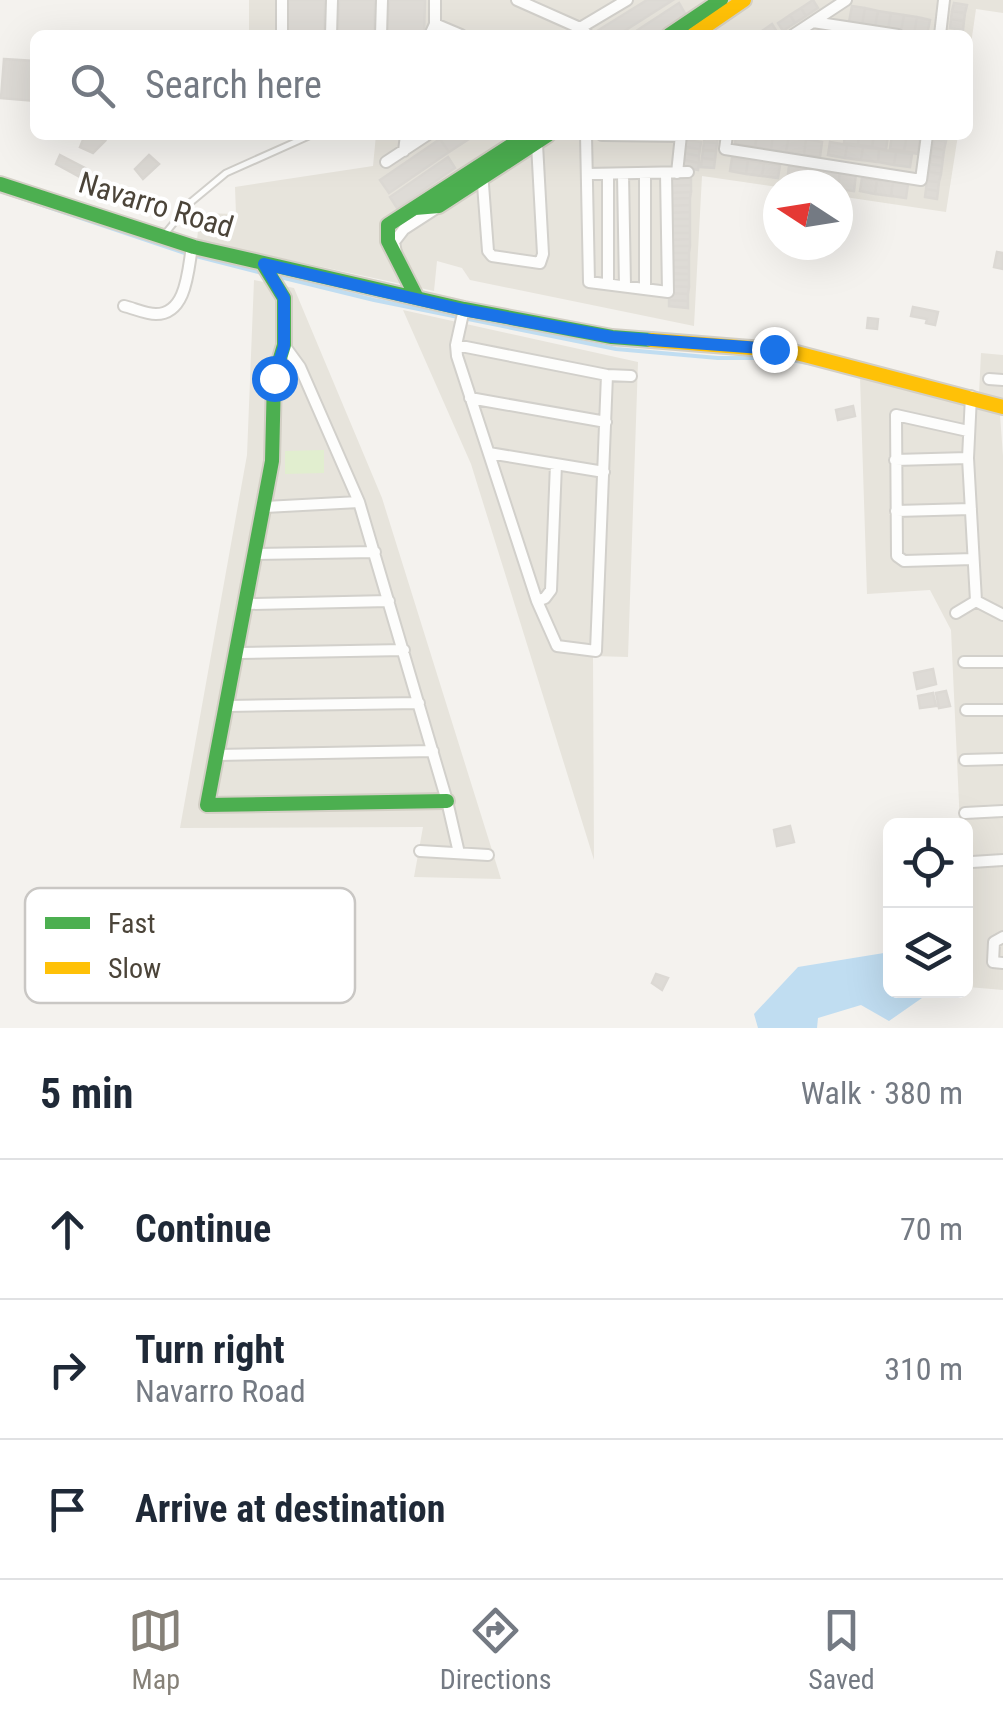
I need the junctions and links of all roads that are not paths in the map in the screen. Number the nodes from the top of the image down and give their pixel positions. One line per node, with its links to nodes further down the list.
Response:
1 (282, 0): 13 (street)
2 (332, 0): 14 (street)
3 (382, 0): 15 (street)
4 (436, 0): 16 (street)
5 (517, 0): 17 (street)
6 (628, 0): 18 (street)
7 (721, 0): 11 (street)
8 (744, 0): 21 (street)
9 (846, 0): 12 (street)
10 (944, 0): 24 (street)
11 (698, 16): 19 (street); 20 (street)
12 (813, 22): 22 (street); 23 (street)
13 (282, 30)
14 (331, 30)
15 (381, 30)
16 (432, 30)
17 (582, 30)
18 (585, 30)
19 (677, 30)
20 (695, 30)
21 (701, 30)
22 (801, 30)
23 (865, 30)
24 (941, 30)
25 (299, 140): 45 (lane)
26 (405, 140): 34 (street)
27 (420, 140): 34 (street)
28 (534, 140): 36 (street)
29 (537, 140): 36 (street)
30 (586, 140): 39 (street)
31 (681, 140): 38 (street)
32 (726, 140): 33 (street)
33 (925, 140)
34 (404, 150): 35 (street)
35 (386, 162)
36 (482, 172): 43 (street); 44 (street)
37 (645, 173): 38 (street); 41 (street); 51 (street)
38 (677, 173): 51 (street)
39 (587, 174): 40 (street); 49 (street)
40 (608, 174): 41 (street); 49 (street)
41 (623, 174): 50 (street)
42 (0, 184): 45 (street, Navarro Road)
43 (439, 206): 44 (street); 47 (street)
44 (411, 208): 47 (street)
45 (162, 237): 46 (street, Navarro Road)
46 (191, 253): 48 (street, Navarro Road); 53 (street)
47 (397, 259): 52 (street)
48 (268, 271): 52 (street, Navarro Road); 56 (street)
49 (608, 284): 50 (street)
50 (626, 286): 51 (street)
51 (645, 289)
52 (416, 296): 54 (street, Navarro Road)
53 (124, 306)
54 (463, 314): 55 (street); 61 (street, Navarro Road)
55 (456, 345): 57 (street); 62 (street)
56 (284, 346): 71 (street); 72 (street)
57 (607, 375): 58 (street); 64 (street)
58 (632, 376)
59 (989, 379): 60 (street)
60 (1003, 380)
61 (971, 396): 63 (street, Navarro Road); 65 (street)
62 (470, 398): 64 (street); 66 (street)
63 (1003, 407)
64 (606, 422): 70 (street)
65 (968, 431): 67 (street); 68 (street)
66 (489, 452): 69 (street); 79 (street)
67 (968, 458): 68 (street); 73 (street)
68 (896, 460): 74 (street)
69 (556, 464): 70 (street); 79 (street)
70 (604, 472): 79 (street)
71 (359, 502): 72 (street); 75 (street)
72 (265, 507): 76 (street)
73 (970, 509): 74 (street); 77 (street)
74 (896, 512): 77 (street)
75 (375, 552): 76 (street); 78 (street)
76 (256, 554): 81 (street)
77 (973, 559): 80 (street)
78 (389, 600): 81 (street); 84 (street)
79 (536, 601)
80 (976, 601): 82 (street); 83 (street)
81 (249, 604): 85 (street)
82 (956, 613)
83 (1003, 615)
84 (404, 650): 85 (street); 88 (street)
85 (238, 654): 89 (street)
86 (964, 662): 87 (street)
87 (1003, 662)
88 (419, 703): 89 (street); 92 (street)
89 (228, 706): 93 (street)
90 (966, 710): 91 (street)
91 (1003, 710)
92 (433, 751): 93 (street); 96 (street)
93 (218, 755): 96 (street)
94 (965, 760): 95 (street)
95 (1003, 760)
96 (448, 802): 100 (street)
97 (1003, 811): 98 (street)
98 (965, 812)
99 (420, 851): 100 (street)
100 (459, 853): 101 (street)
101 (488, 855)
102 (1003, 860): 103 (street)
103 (973, 862)
104 (1003, 936): 105 (street)
105 (1003, 963)

